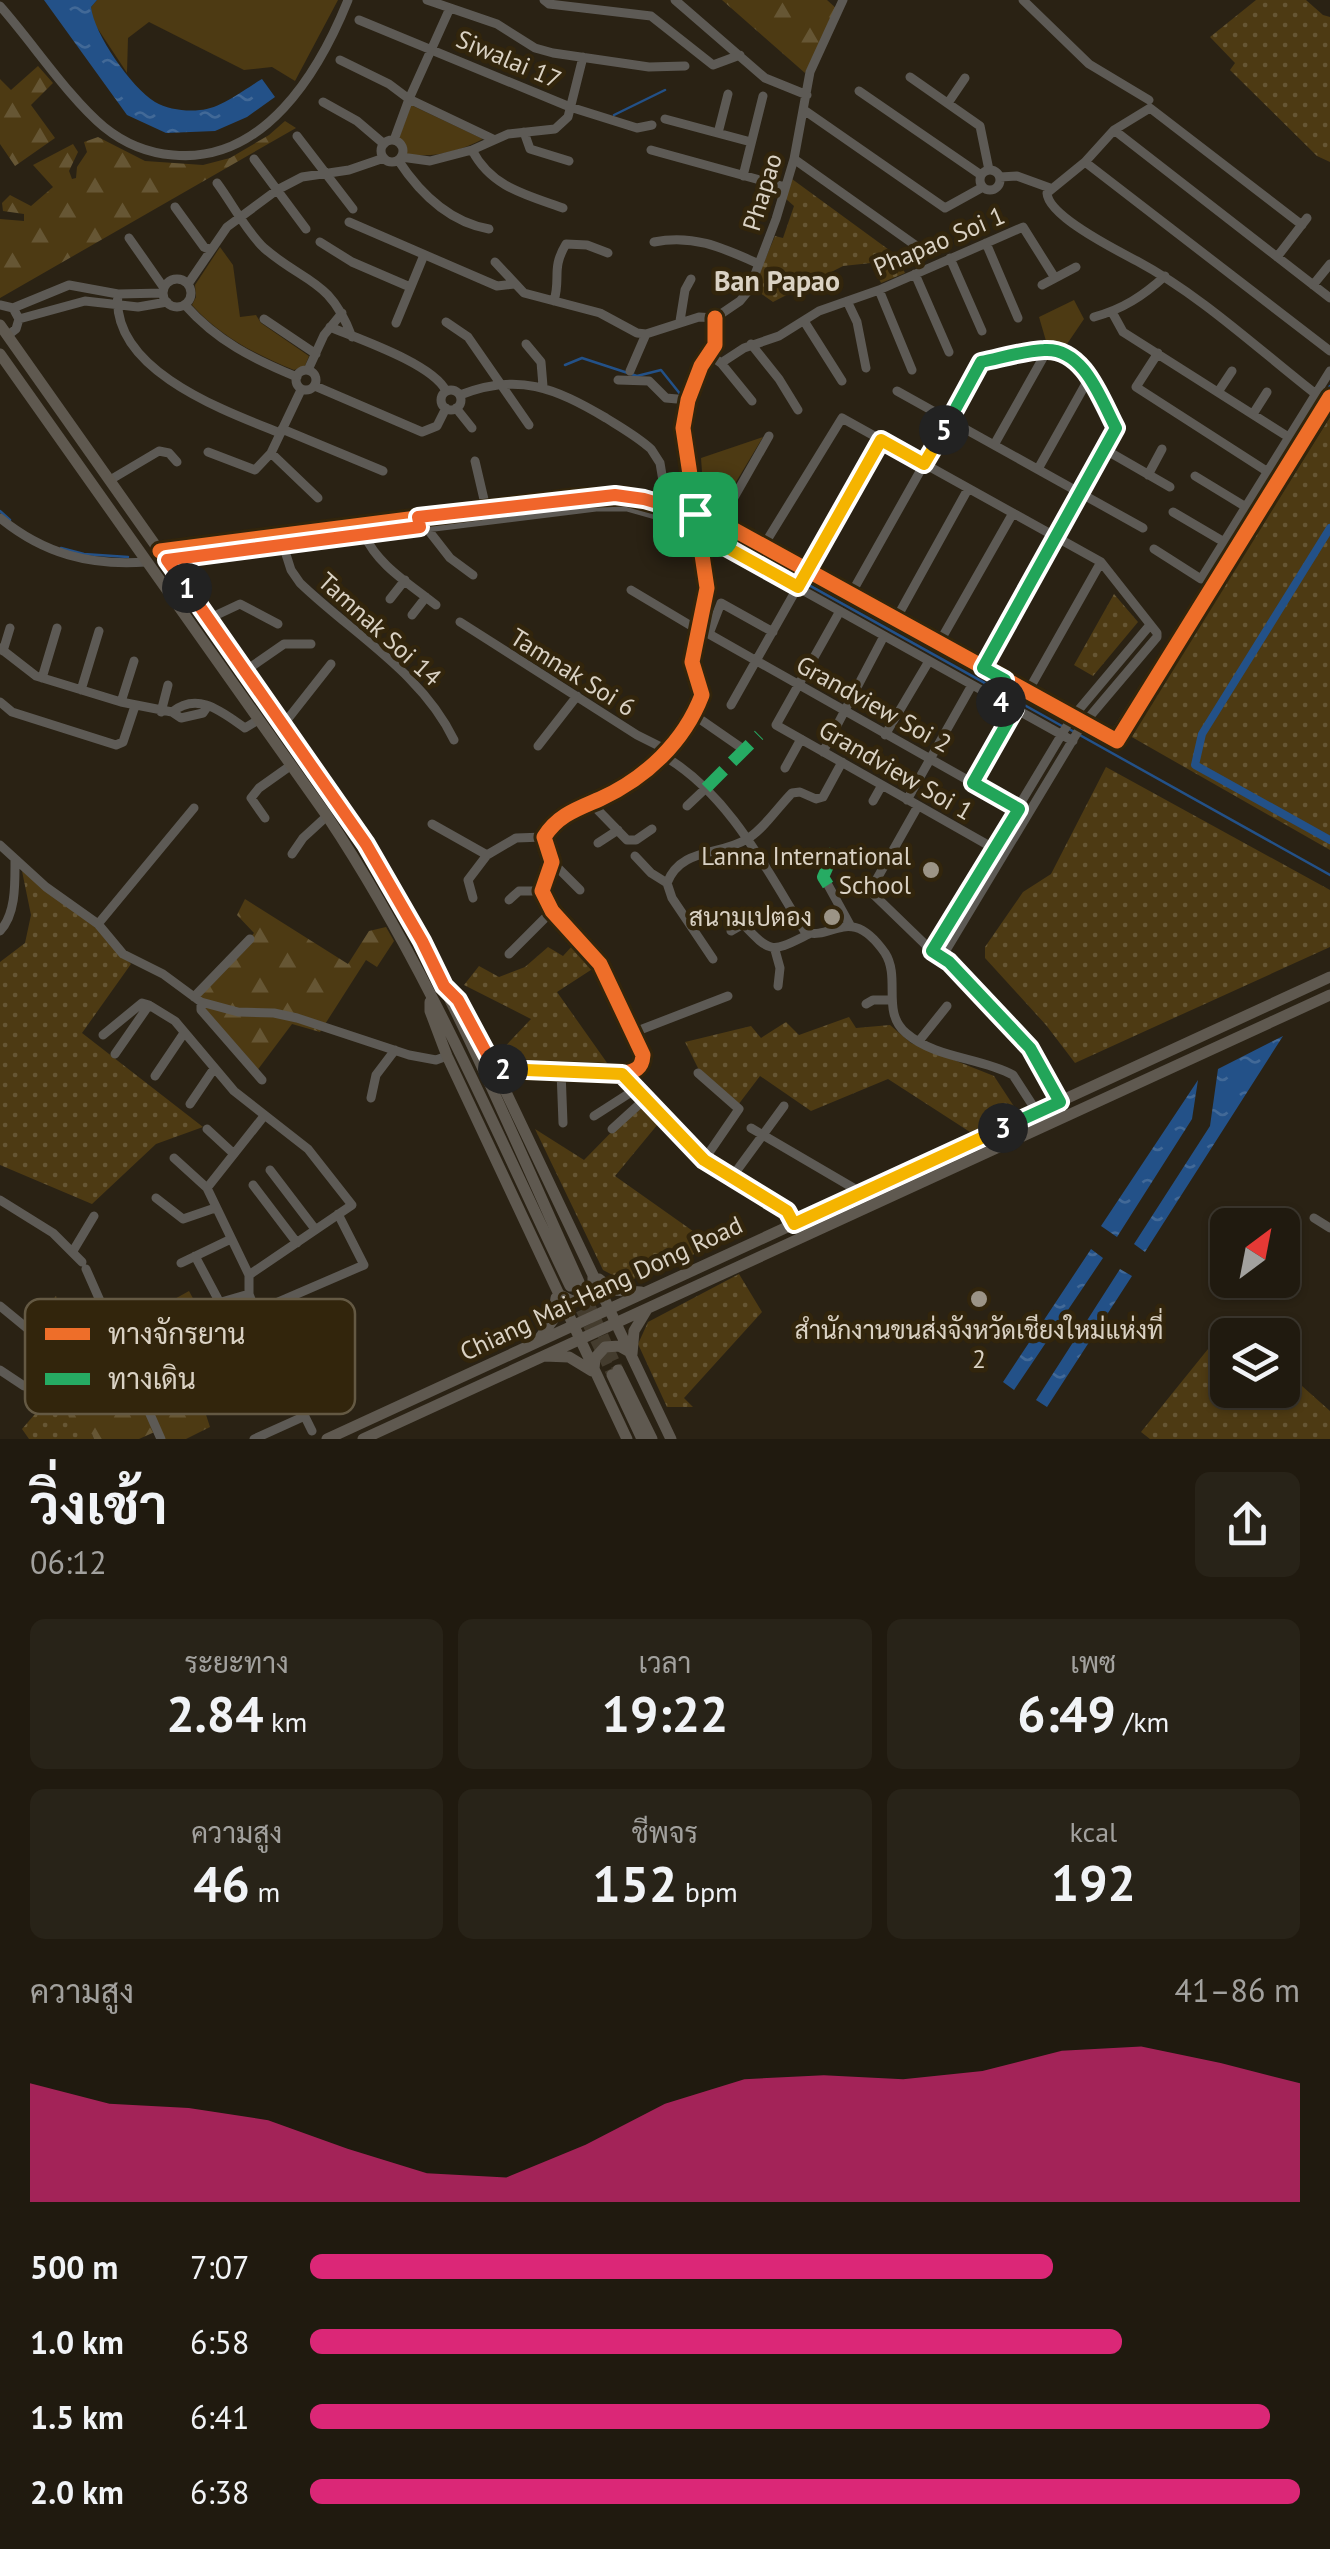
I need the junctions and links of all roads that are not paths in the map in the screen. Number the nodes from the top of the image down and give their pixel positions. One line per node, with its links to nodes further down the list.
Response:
1 (348, 0): 8 (street)
2 (427, 0): 9 (street)
3 (544, 0): 10 (street)
4 (606, 0): 10 (street)
5 (676, 0): 13 (street)
6 (1022, 0): 24 (street)
7 (838, 2): 21 (street, Phapao)
8 (0, 6)
9 (450, 8): 12 (street); 14 (street)
10 (618, 10): 13 (street)
11 (359, 20): 12 (street, Siwalai 17)
12 (433, 48): 23 (street); 27 (street, Siwalai 17)
13 (740, 54): 21 (street)
14 (583, 57): 16 (street); 27 (street)
15 (340, 60): 23 (street)
16 (685, 66)
17 (910, 77): 26 (street)
18 (965, 78): 26 (street)
19 (859, 91): 46 (street)
20 (728, 94): 33 (street)
21 (807, 95): 28 (street, Phapao)
22 (763, 96): 37 (street)
23 (408, 99): 35 (street); 36 (street)
24 (1149, 100)
25 (324, 102): 36 (street)
26 (948, 103): 46 (street)
27 (570, 107): 30 (street, Siwalai 17); 32 (street)
28 (804, 110): 43 (street, Phapao); 52 (street)
29 (665, 119): 33 (street)
30 (652, 126)
31 (1114, 130): 45 (street); 71 (street); 71 (street)
32 (524, 132): 35 (street); 44 (street)
33 (718, 134): 37 (street)
34 (298, 136): 47 (street)
35 (493, 139): 38 (street)
36 (389, 142): 40 (street); 41 (street)
37 (751, 142): 48 (street)
38 (472, 150): 41 (street); 56 (street)
39 (651, 150): 48 (street)
40 (384, 158): 41 (street); 47 (street)
41 (399, 158): 61 (street)
42 (254, 159): 54 (street)
43 (794, 159): 51 (street, Phapao); 66 (street)
44 (569, 161)
45 (1085, 162): 53 (street); 116 (street)
46 (985, 172): 49 (street); 52 (street)
47 (327, 173): 54 (street); 57 (street)
48 (743, 176): 51 (street)
49 (1000, 177): 52 (street); 53 (street)
50 (217, 182): 58 (street)
51 (785, 187): 73 (street, Phapao)
52 (982, 187)
53 (1050, 188): 77 (street)
54 (277, 190): 58 (street); 60 (street)
55 (175, 207): 67 (street)
56 (564, 208)
57 (353, 209)
58 (242, 216): 67 (street); 95 (street)
59 (349, 222): 69 (street)
60 (306, 228)
61 (489, 229)
62 (129, 238): 86 (street)
63 (320, 242): 84 (street)
64 (654, 242): 73 (street)
65 (986, 243): 70 (street, Phapao Soi 1); 78 (street, Phapao Soi 1); 100 (street)
66 (915, 244)
67 (212, 250): 80 (street)
68 (608, 253): 90 (street)
69 (424, 254): 81 (street); 84 (street)
70 (950, 258): 76 (street, Phapao Soi 1); 109 (street)
71 (1277, 258): 83 (street)
72 (495, 262): 81 (street)
73 (760, 264): 99 (street, Phapao)
74 (1330, 264): 83 (street)
75 (1076, 267): 78 (street)
76 (915, 274): 85 (street, Phapao Soi 1); 115 (street)
77 (1165, 276): 96 (street); 141 (street)
78 (1055, 278): 82 (street)
79 (692, 279): 105 (street)
80 (188, 284): 86 (street); 92 (street)
81 (514, 284): 90 (street)
82 (1042, 285)
83 (1314, 286): 88 (street)
84 (410, 287): 106 (street)
85 (879, 290): 91 (street, Phapao Soi 1); 125 (street)
86 (165, 294): 89 (street); 92 (street)
87 (36, 298): 89 (street); 94 (street); 97 (street)
88 (1330, 298)
89 (118, 300): 97 (street); 151 (street)
90 (554, 301): 110 (street)
91 (847, 302): 103 (street, Phapao Soi 1); 122 (street)
92 (185, 304): 128 (street)
93 (0, 306): 94 (street)
94 (13, 308): 101 (street)
95 (342, 312): 107 (street); 111 (street)
96 (1112, 312): 98 (street); 117 (street)
97 (41, 316): 101 (street)
98 (1094, 316)
99 (715, 318): 105 (street); 120 (street)
100 (1018, 318)
101 (19, 319): 108 (street)
102 (264, 319): 119 (street)
103 (804, 321): 113 (street, Phapao Soi 1); 131 (street)
104 (446, 322): 133 (street)
105 (680, 322): 110 (street)
106 (396, 323)
107 (330, 327): 111 (street); 119 (street)
108 (4, 330): 168 (main road)
109 (982, 331)
110 (646, 334): 124 (street)
111 (352, 337): 136 (street)
112 (526, 344): 134 (street)
113 (751, 344): 121 (street, Phapao Soi 1); 146 (street)
114 (1048, 349): 129 (street); 148 (street); 155 (street)
115 (949, 352)
116 (1330, 352)
117 (1158, 353): 138 (street); 165 (street)
118 (0, 354): 191 (main road)
119 (316, 354): 123 (street)
120 (710, 355): 121 (street); 143 (street)
121 (721, 363): 144 (street)
122 (866, 368)
123 (308, 370): 128 (street); 132 (street)
124 (630, 370)
125 (912, 370)
126 (1232, 371): 138 (street)
127 (1330, 371): 141 (street)
128 (296, 377): 135 (street)
129 (1089, 378): 156 (street); 163 (street)
130 (618, 380): 143 (street)
131 (842, 381)
132 (315, 386): 135 (street); 145 (street)
133 (501, 386): 134 (street); 140 (street); 149 (street)
134 (543, 386): 172 (street)
135 (301, 390): 151 (street)
136 (446, 391): 140 (street); 145 (street)
137 (896, 391): 148 (street)
138 (1218, 392): 147 (street)
139 (1268, 392): 147 (street)
140 (460, 395): 145 (street)
141 (1318, 395): 153 (street)
142 (1330, 397): 242 (street)
143 (688, 400): 178 (street)
144 (752, 401)
145 (451, 408): 150 (street)
146 (798, 410)
147 (1253, 414): 153 (street)
148 (949, 420): 155 (street); 162 (street)
149 (529, 425)
150 (472, 428)
151 (281, 431): 159 (street); 164 (street)
152 (769, 436): 180 (street)
153 (1290, 438): 165 (street)
154 (881, 440): 162 (street); 187 (street); 194 (street)
155 (994, 445): 163 (street)
156 (1104, 449): 166 (street); 171 (street)
157 (1162, 449): 166 (street)
158 (208, 452): 159 (street)
159 (271, 453): 173 (street)
160 (475, 461): 175 (street)
161 (176, 462): 168 (street)
162 (924, 464): 170 (street); 197 (street)
163 (1038, 469): 171 (street)
164 (383, 470)
165 (1268, 472): 174 (street)
166 (1148, 475): 169 (street)
167 (1195, 476): 174 (street)
168 (110, 480): 190 (main road)
169 (1170, 487)
170 (968, 489): 177 (street); 204 (street)
171 (1080, 492): 182 (street); 185 (street)
172 (665, 493)
173 (318, 498)
174 (1246, 507): 186 (street)
175 (486, 508): 178 (street); 181 (street)
176 (1173, 512): 186 (street)
177 (1013, 513): 185 (street); 214 (street)
178 (695, 514): 180 (street); 183 (street)
179 (0, 518): 191 (street)
180 (720, 522): 187 (street)
181 (420, 523): 183 (street); 184 (street); 190 (street); 193 (street)
182 (1144, 528)
183 (699, 532): 194 (street); 211 (street)
184 (364, 534): 188 (street); 195 (street)
185 (1056, 537): 192 (street); 221 (street)
186 (1224, 542): 189 (street)
187 (764, 544): 194 (street)
188 (284, 545): 190 (street); 246 (street, Tamnak Soi 14)
189 (1154, 548)
190 (164, 555): 203 (main road)
191 (146, 562): 239 (main road)
192 (1100, 562): 209 (street); 229 (street)
193 (473, 576)
194 (803, 578): 197 (street); 201 (street); 212 (street)
195 (405, 580): 198 (street); 199 (street)
196 (631, 590): 211 (street, Grandview Soi 2)
197 (851, 594): 204 (street)
198 (426, 597): 200 (street); 202 (street)
199 (390, 599)
200 (436, 604)
201 (840, 611): 213 (street); 225 (street)
202 (412, 616)
203 (208, 618): 206 (street); 222 (main road)
204 (896, 619): 214 (street)
205 (460, 622): 230 (street, Tamnak Soi 6)
206 (278, 624)
207 (10, 628): 216 (street)
208 (58, 628): 223 (street)
209 (1153, 629): 240 (street); 242 (street)
210 (99, 631): 228 (street)
211 (704, 632): 212 (street); 217 (street, Grandview Soi 2); 238 (street)
212 (773, 632): 217 (street)
213 (884, 636): 219 (street); 237 (street)
214 (939, 643): 221 (street)
215 (311, 644): 222 (street)
216 (1, 650): 223 (street)
217 (756, 660): 225 (street, Grandview Soi 2); 233 (street)
218 (134, 661): 232 (street)
219 (929, 661): 226 (street); 244 (street)
220 (331, 664): 241 (street)
221 (983, 668): 227 (street)
222 (244, 670): 241 (main road)
223 (42, 678): 228 (street)
224 (168, 685): 236 (street)
225 (799, 685): 237 (street, Grandview Soi 2); 245 (street, Grandview Soi 1)
226 (972, 685): 227 (street); 252 (street)
227 (1001, 689): 229 (street); 235 (street)
228 (80, 690): 232 (street)
229 (1027, 693): 240 (street)
230 (577, 696): 248 (street); 251 (street, Tamnak Soi 6)
231 (0, 702): 234 (street)
232 (121, 702): 234 (street)
233 (731, 705)
234 (135, 706): 236 (street)
235 (1015, 709): 243 (street); 256 (street)
236 (166, 712): 239 (street)
237 (844, 712): 244 (street, Grandview Soi 2); 250 (street)
238 (694, 715): 249 (street); 251 (street)
239 (258, 720): 254 (main road)
240 (1071, 720): 242 (street); 243 (street)
241 (283, 725): 299 (main road)
242 (1081, 726): 247 (street)
243 (1063, 734): 247 (street); 265 (street)
244 (885, 735): 252 (street, Grandview Soi 2)
245 (801, 739): 250 (street, Grandview Soi 1); 255 (street)
246 (454, 740)
247 (1074, 740): 296 (street)
248 (538, 746)
249 (743, 750)
250 (823, 752): 253 (street, Grandview Soi 1)
251 (666, 754): 258 (street, Tamnak Soi 6); 261 (street)
252 (930, 759): 256 (street, Grandview Soi 2); 259 (street)
253 (842, 762): 257 (street, Grandview Soi 1); 272 (street)
254 (290, 766): 266 (main road); 267 (street)
255 (784, 768)
256 (973, 783): 265 (street, Grandview Soi 2)
257 (882, 785): 259 (street, Grandview Soi 1); 260 (street)
258 (706, 788): 262 (street); 272 (street, Tamnak Soi 6)
259 (907, 800): 263 (street, Grandview Soi 1)
260 (872, 801)
261 (590, 802): 270 (street); 271 (street)
262 (688, 806)
263 (918, 806): 275 (street, Grandview Soi 1); 296 (street)
264 (194, 808): 288 (street)
265 (1019, 809): 275 (street)
266 (326, 816): 276 (street); 301 (main road)
267 (265, 818)
268 (432, 824): 277 (street)
269 (652, 829): 270 (street)
270 (618, 830): 273 (street)
271 (544, 837): 277 (street); 280 (street)
272 (747, 840): 281 (street); 292 (street, Tamnak Soi 6)
273 (598, 843)
274 (0, 845): 279 (street)
275 (995, 850): 296 (street)
276 (292, 854)
277 (486, 855): 285 (street)
278 (634, 856): 281 (street)
279 (15, 861): 288 (street); 291 (street)
280 (552, 862): 283 (street); 284 (street)
281 (666, 883): 297 (street)
282 (828, 885): 289 (street)
283 (580, 890)
284 (542, 891): 286 (street); 287 (street)
285 (473, 898)
286 (509, 900)
287 (552, 911): 295 (street); 310 (street)
288 (98, 924): 304 (street)
289 (850, 925): 292 (street); 305 (street)
290 (731, 930): 294 (street)
291 (0, 931)
292 (809, 934): 294 (street)
293 (250, 938): 304 (street)
294 (775, 950): 300 (street)
295 (509, 954)
296 (937, 954): 326 (street)
297 (713, 958)
298 (1330, 977): 326 (main road, Chiang Mai-Hang Dong Road)
299 (444, 986): 301 (main road); 316 (main road)
300 (778, 986)
301 (430, 992): 315 (main road)
302 (1330, 995): 332 (main road, Chiang Mai-Hang Dong Road)
303 (728, 996): 310 (street)
304 (198, 999): 313 (street); 322 (street)
305 (892, 1000): 306 (street); 312 (street)
306 (866, 1004)
307 (149, 1005): 309 (street); 311 (street); 314 (street)
308 (947, 1006): 312 (street)
309 (184, 1033): 317 (street); 321 (street)
310 (632, 1033): 320 (street)
311 (103, 1035)
312 (920, 1041): 329 (street)
313 (395, 1050): 315 (street); 324 (street)
314 (114, 1054)
315 (447, 1056): 362 (main road)
316 (495, 1069): 318 (street); 360 (main road)
317 (214, 1070): 327 (street); 330 (street)
318 (562, 1071): 320 (street); 333 (street)
319 (698, 1073): 340 (street)
320 (622, 1074): 323 (street)
321 (155, 1076)
322 (262, 1080)
323 (636, 1089): 325 (street); 331 (street)
324 (372, 1098)
325 (645, 1100): 334 (street); 340 (street)
326 (1060, 1102): 329 (main road, Chiang Mai-Hang Dong Road)
327 (190, 1104)
328 (784, 1106): 337 (street)
329 (1041, 1110): 332 (main road); 345 (main road, Chiang Mai-Hang Dong Road)
330 (264, 1116): 338 (street); 349 (street)
331 (594, 1116)
332 (1051, 1122): 371 (main road, Chiang Mai-Hang Dong Road)
333 (563, 1123)
334 (612, 1128)
335 (750, 1128): 337 (street)
336 (207, 1129): 338 (street)
337 (762, 1136): 342 (street); 345 (street)
338 (234, 1154): 344 (street)
339 (174, 1158): 344 (street)
340 (704, 1160): 342 (street)
341 (270, 1170): 354 (street)
342 (732, 1177): 352 (street)
343 (253, 1185): 356 (street)
344 (207, 1188): 348 (street)
345 (862, 1193): 352 (main road, Chiang Mai-Hang Dong Road)
346 (156, 1198): 348 (street)
347 (0, 1200): 357 (street)
348 (215, 1208): 355 (street)
349 (338, 1214): 354 (street); 369 (street)
350 (94, 1216): 357 (street)
351 (1314, 1218): 353 (street)
352 (794, 1224): 363 (main road, Chiang Mai-Hang Dong Road)
353 (1330, 1228)
354 (315, 1229): 356 (street)
355 (231, 1239): 358 (street); 361 (street)
356 (296, 1243): 361 (street)
357 (73, 1250): 365 (street)
358 (194, 1256): 359 (street); 366 (street)
359 (181, 1263)
360 (593, 1272): 362 (main road); 363 (main road); 372 (main road)
361 (249, 1276): 364 (street)
362 (556, 1289): 374 (main road); 377 (main road)
363 (648, 1292): 372 (main road, Chiang Mai-Hang Dong Road)
364 (249, 1294): 367 (street); 368 (street)
365 (99, 1299)
366 (218, 1299)
367 (233, 1299)
368 (251, 1299)
369 (285, 1299)
370 (0, 1306): 375 (street)
371 (649, 1308): 373 (main road, Chiang Mai-Hang Dong Road); 378 (main road)
372 (608, 1309): 373 (main road); 374 (main road, Chiang Mai-Hang Dong Road)
373 (615, 1322): 376 (main road, Chiang Mai-Hang Dong Road); 378 (main road)
374 (573, 1326): 376 (main road); 377 (main road, Chiang Mai-Hang Dong Road)
375 (25, 1327)
376 (579, 1338): 379 (main road, Chiang Mai-Hang Dong Road); 381 (main road)
377 (537, 1342): 388 (main road, Chiang Mai-Hang Dong Road)
378 (632, 1354): 381 (main road); 393 (main road)
379 (542, 1356): 381 (main road); 389 (main road, Chiang Mai-Hang Dong Road)
380 (0, 1370): 382 (street)
381 (595, 1373): 390 (main road)
382 (24, 1386)
383 (151, 1414): 386 (street)
384 (304, 1416): 385 (street); 387 (street)
385 (314, 1435)
386 (162, 1439)
387 (254, 1439)
388 (327, 1439)
389 (363, 1439)
390 (627, 1439)
391 (642, 1439): 392 (main road)
392 (652, 1439)
393 (671, 1439)

